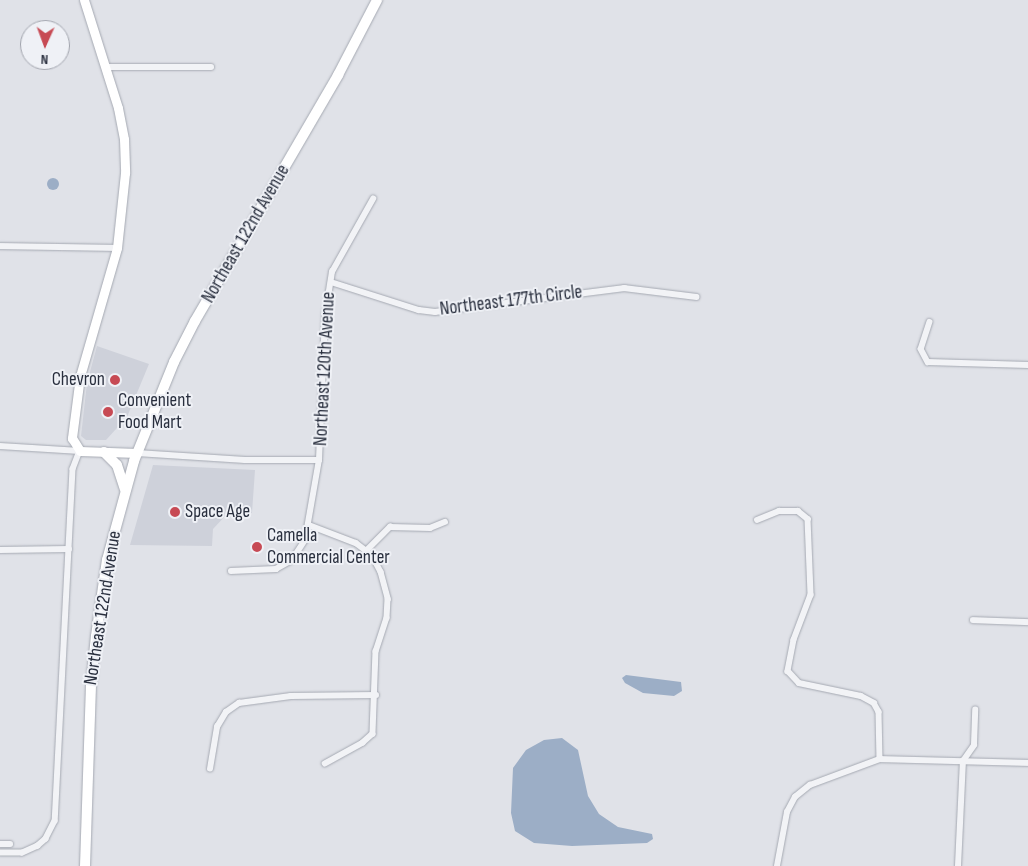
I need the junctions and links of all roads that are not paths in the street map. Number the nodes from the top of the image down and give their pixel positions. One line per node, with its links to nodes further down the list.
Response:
1 (84, 0): 3 (main road)
2 (377, 0): 15 (highway, Northeast 122nd Avenue)
3 (105, 67): 4 (street); 7 (main road)
4 (211, 67)
5 (373, 199): 8 (street, Northeast 120th Avenue)
6 (0, 246): 7 (street)
7 (117, 248): 13 (main road)
8 (330, 282): 9 (street, Northeast 177th Circle); 16 (street, Northeast 120th Avenue)
9 (696, 297)
10 (930, 322): 11 (street)
11 (1028, 365)
12 (0, 446): 13 (street)
13 (80, 451): 14 (main road); 21 (street, Northeast 122nd Avenue)
14 (104, 452): 15 (main road); 17 (highway)
15 (137, 453): 16 (street); 17 (highway, Northeast 122nd Avenue)
16 (320, 460): 20 (street, Northeast 120th Avenue)
17 (125, 489): 37 (highway, Northeast 122nd Avenue)
18 (757, 520): 29 (street)
19 (445, 522): 23 (street)
20 (309, 525): 23 (street); 24 (street, Northeast 120th Avenue)
21 (69, 549): 22 (street); 36 (street, Northeast 122nd Avenue)
22 (0, 550)
23 (367, 550): 27 (street)
24 (231, 571)
25 (973, 620): 26 (street)
26 (1028, 622)
27 (376, 695): 32 (street); 33 (street)
28 (975, 710): 30 (street)
29 (880, 759): 30 (street); 38 (street)
30 (963, 761): 31 (street); 39 (street)
31 (1028, 763)
32 (325, 764)
33 (210, 769)
34 (0, 844): 35 (street)
35 (10, 844)
36 (0, 853)
37 (85, 866)
38 (777, 866)
39 (958, 866)

